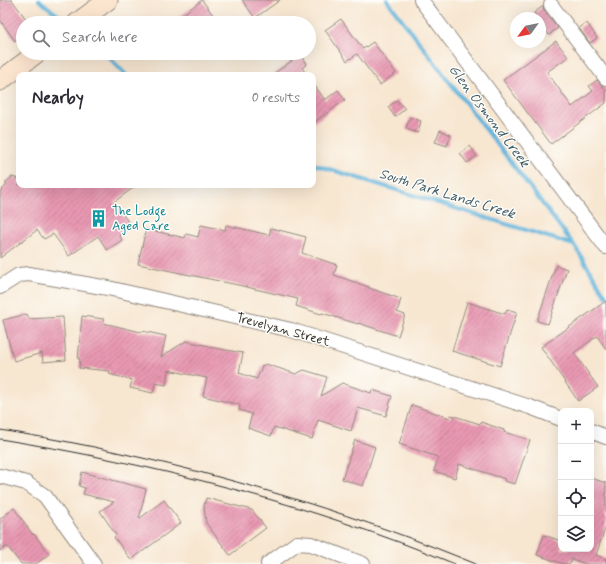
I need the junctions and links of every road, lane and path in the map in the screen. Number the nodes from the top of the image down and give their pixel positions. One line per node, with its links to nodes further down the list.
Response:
1 (108, 0): 4 (main road)
2 (421, 0): 8 (street)
3 (551, 5): 6 (street)
4 (86, 16)
5 (28, 60): 7 (main road)
6 (606, 78)
7 (0, 81)
8 (606, 247)
9 (0, 287): 10 (street, Trevelyan Street)
10 (558, 418)
11 (594, 432): 12 (street)
12 (606, 437)
13 (0, 476): 14 (street)
14 (94, 564)
15 (268, 564): 16 (street)
16 (363, 564)

